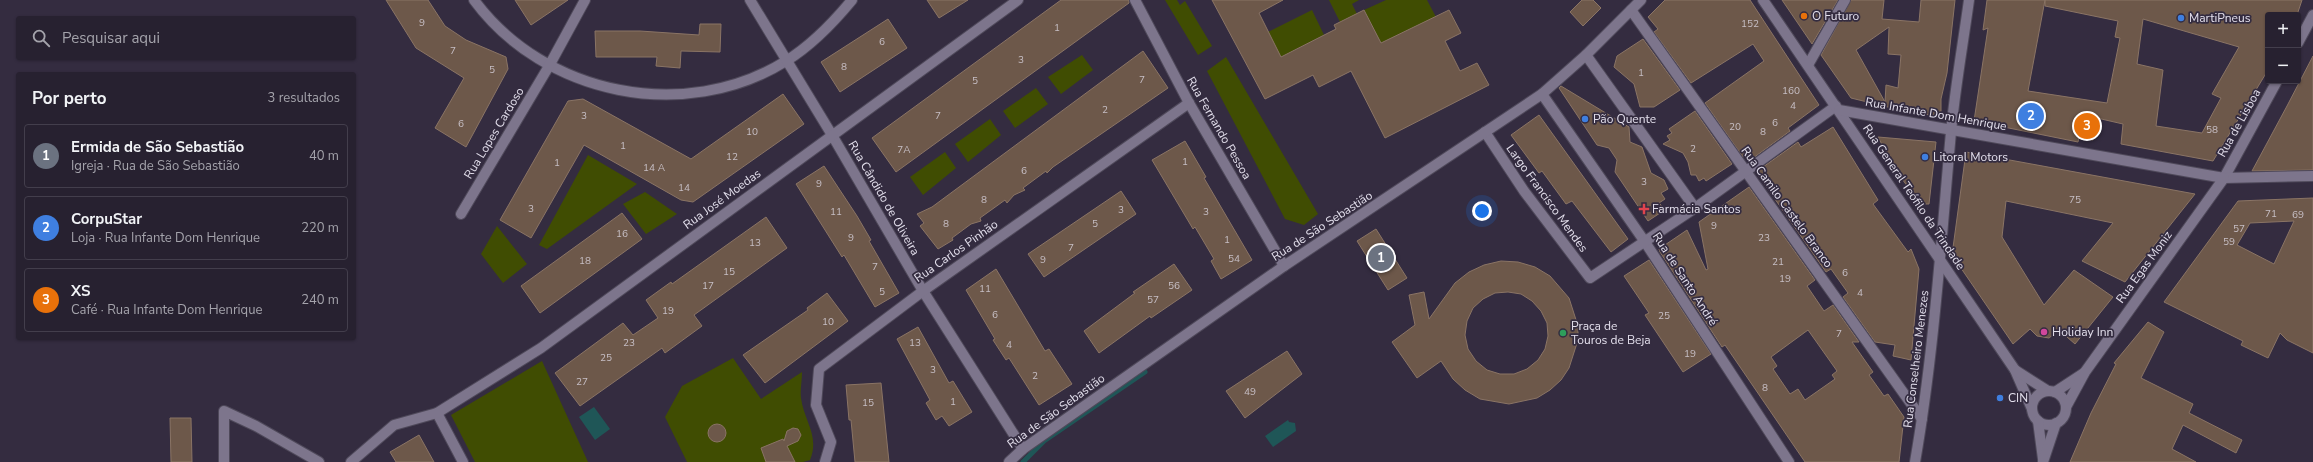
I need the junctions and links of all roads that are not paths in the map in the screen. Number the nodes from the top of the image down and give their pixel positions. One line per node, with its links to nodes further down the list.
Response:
1 (474, 0): 17 (street)
2 (585, 0): 17 (street, Rua Lopes Cardoso)
3 (750, 0): 15 (street, Rua Cândido de Oliveira)
4 (852, 0): 15 (street)
5 (1018, 0): 24 (street, Rua José Moedas)
6 (1135, 0): 20 (street, Rua Fernando Pessoa)
7 (1640, 0): 11 (street, Rua de São Sebastião)
8 (1763, 0): 16 (street, Rua General Teófilo da Trindade)
9 (1845, 0): 16 (street)
10 (1969, 0): 22 (street, Rua Conselheiro Menezes)
11 (1631, 10): 14 (street, Rua de São Sebastião); 25 (street, Rua Camilo Castelo Branco)
12 (2313, 15): 13 (street)
13 (2301, 37)
14 (1586, 54): 19 (street, Rua de São Sebastião); 28 (street)
15 (786, 61): 17 (street); 24 (street, Rua Cândido de Oliveira)
16 (1808, 65): 21 (street, Rua General Teófilo da Trindade)
17 (549, 66): 29 (street, Rua Lopes Cardoso)
18 (2275, 84): 27 (street, Rua de Lisboa)
19 (1542, 94): 23 (street, Rua de São Sebastião); 30 (street, Rua de Santo André)
20 (1189, 103): 32 (street, Rua Fernando Pessoa); 33 (street, Rua Carlos Pinhão)
21 (1838, 108): 22 (street, Rua Infante Dom Henrique); 25 (street); 31 (street, Rua General Teófilo da Trindade)
22 (1951, 130): 27 (street, Rua Infante Dom Henrique); 31 (street, Rua Conselheiro Menezes)
23 (1484, 132): 30 (street, Largo Francisco Mendes); 32 (street, Rua de São Sebastião)
24 (832, 135): 33 (street, Rua Cândido de Oliveira); 39 (street, Rua José Moedas)
25 (1745, 170): 28 (street); 40 (street, Rua Camilo Castelo Branco)
26 (2313, 176): 27 (street, Rua Infante Dom Henrique)
27 (2224, 178): 35 (street, Rua Egas Moniz)
28 (1695, 208): 30 (street)
29 (461, 214)
30 (1645, 242): 52 (street, Rua de Santo André)
31 (1941, 259): 34 (street, Rua General Teófilo da Trindade); 40 (street, Rua Conselheiro Menezes)
32 (1284, 266): 43 (street, Rua de São Sebastião)
33 (922, 290): 43 (street, Rua Cândido de Oliveira); 50 (street, Rua Carlos Pinhão)
34 (2015, 370): 36 (street, Rua General Teófilo da Trindade); 38 (street, Rua General Teófilo da Trindade)
35 (2085, 372): 36 (street, Rua Egas Moniz); 37 (street, Rua Egas Moniz)
36 (2052, 392): 37 (street); 38 (street)
37 (2066, 407): 42 (street)
38 (2032, 409): 41 (street)
39 (438, 413): 44 (street, Rua José Moedas); 49 (street)
40 (1922, 419): 53 (street, Rua Conselheiro Menezes)
41 (2038, 421): 42 (street); 45 (street)
42 (2056, 424): 45 (street)
43 (1022, 449): 51 (street, Rua de São Sebastião)
44 (362, 459): 48 (street, Rua José Moedas)
45 (2044, 461)
46 (224, 462): 47 (street)
47 (319, 462)
48 (351, 462)
49 (463, 462)
50 (825, 462)
51 (1009, 462)
52 (1789, 462)
53 (1915, 462)

